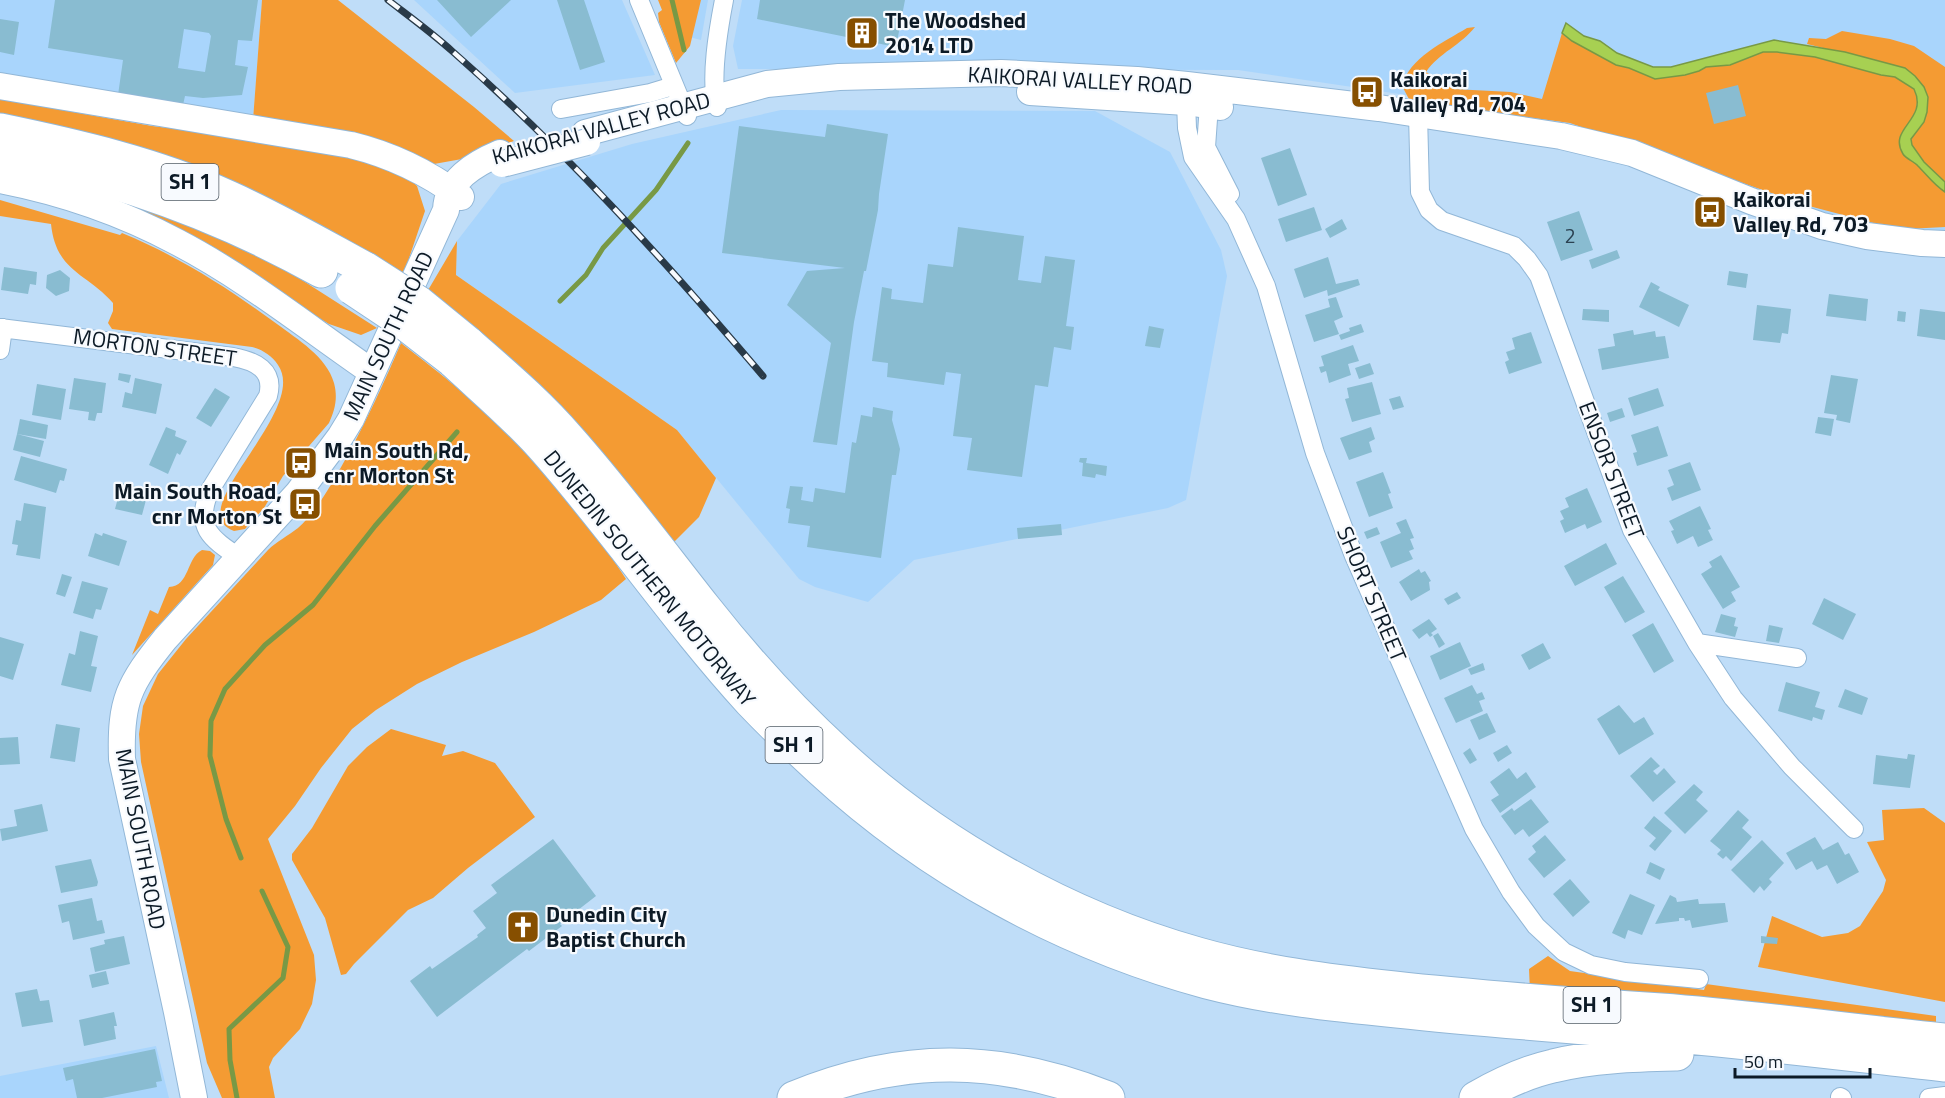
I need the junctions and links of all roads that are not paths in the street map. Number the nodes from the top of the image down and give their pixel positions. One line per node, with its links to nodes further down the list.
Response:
1 (639, 0): 6 (street)
2 (724, 0): 5 (street)
3 (0, 86): 12 (main road)
4 (1198, 95): 5 (main road, KAIKORAI VALLEY ROAD); 8 (main road, KAIKORAI VALLEY ROAD); 24 (street, SHORT STREET)
5 (716, 102): 6 (main road, KAIKORAI VALLEY ROAD)
6 (681, 103): 7 (street); 12 (main road, KAIKORAI VALLEY ROAD)
7 (561, 109)
8 (1419, 123): 13 (main road, KAIKORAI VALLEY ROAD); 14 (main road, KAIKORAI VALLEY ROAD); 21 (street, ENSOR STREET)
9 (0, 130): 15 (highway, DUNEDIN SOUTHERN MOTORWAY / SH 1)
10 (0, 155): 15 (highway, DUNEDIN SOUTHERN MOTORWAY / SH 1)
11 (0, 180): 19 (main road, MAIN SOUTH ROAD)
12 (453, 199): 19 (main road, MAIN SOUTH ROAD)
13 (1945, 244)
14 (1945, 258)
15 (359, 278): 18 (highway, DUNEDIN SOUTHERN MOTORWAY / SH 1, bridge)
16 (2, 328): 17 (street); 20 (street, MORTON STREET)
17 (0, 350)
18 (460, 352): 25 (highway, DUNEDIN SOUTHERN MOTORWAY / SH 1); 26 (highway, DUNEDIN SOUTHERN MOTORWAY / SH 1)
19 (372, 372): 20 (main road, MAIN SOUTH ROAD)
20 (240, 558): 29 (main road, MAIN SOUTH ROAD)
21 (1697, 643): 22 (street); 23 (street, ENSOR STREET)
22 (1797, 658)
23 (1854, 829)
24 (1699, 979)
25 (1945, 1040)
26 (1778, 1047): 27 (highway, DUNEDIN SOUTHERN MOTORWAY / SH 1); 32 (highway)
27 (1945, 1065)
28 (1945, 1096): 33 (street)
29 (194, 1098)
30 (794, 1098): 31 (highway)
31 (1107, 1098)
32 (1476, 1098)
33 (1929, 1098)

